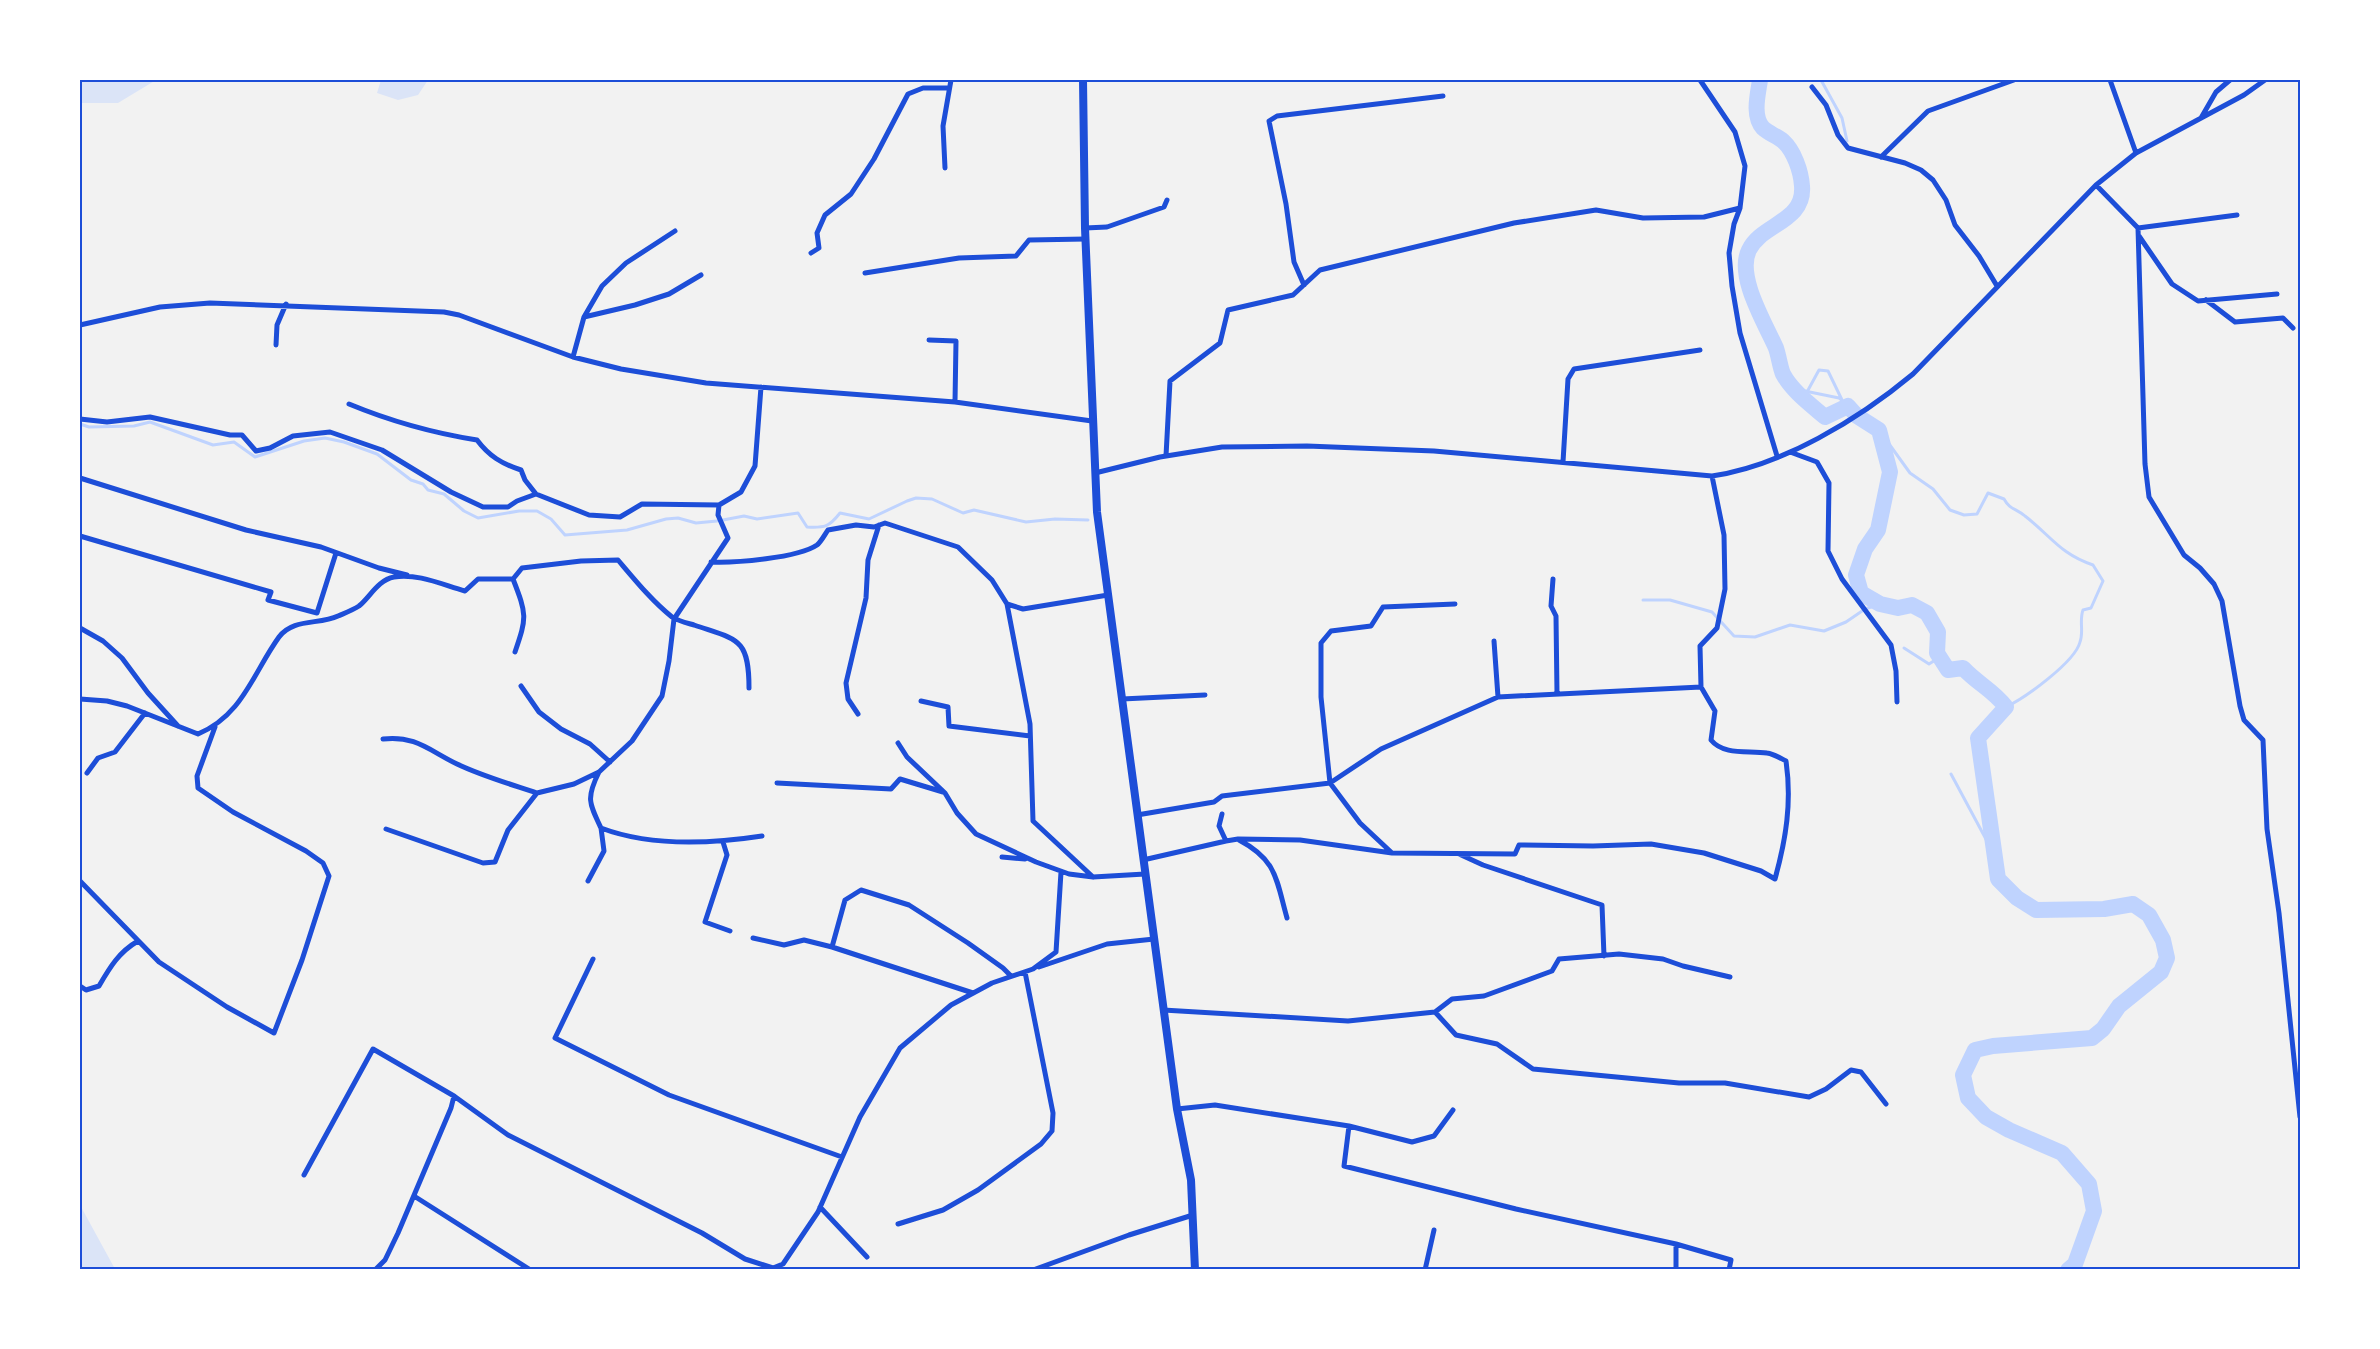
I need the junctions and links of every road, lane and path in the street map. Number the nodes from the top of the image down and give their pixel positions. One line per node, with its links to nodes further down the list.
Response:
1 (951, 80): 9 (street)
2 (1083, 80): 19 (main road)
3 (1700, 80): 17 (street)
4 (2014, 80): 13 (street)
5 (2110, 80): 12 (street)
6 (2230, 80): 11 (street)
7 (2265, 80): 11 (street)
8 (1812, 87): 13 (street)
9 (949, 88): 14 (street); 23 (street)
10 (1443, 96): 26 (street)
11 (2200, 119): 12 (street)
12 (2136, 153): 15 (street)
13 (1881, 157): 27 (street)
14 (945, 168)
15 (2096, 185): 21 (street); 27 (street)
16 (1167, 200): 19 (street)
17 (1740, 208): 26 (street); 45 (street)
18 (2237, 214): 21 (street)
19 (1085, 228): 22 (main road)
20 (675, 231): 31 (street)
21 (2138, 231): 29 (street); 128 (street)
22 (1086, 239): 24 (street); 42 (main road)
23 (810, 254)
24 (865, 273)
25 (701, 275): 31 (street)
26 (1304, 285): 44 (street)
27 (1996, 286): 43 (street)
28 (2277, 294): 29 (street)
29 (2206, 300): 33 (street)
30 (286, 304): 32 (street); 35 (street); 37 (street)
31 (584, 317): 37 (street)
32 (80, 325)
33 (2293, 328)
34 (929, 340): 39 (street)
35 (276, 345)
36 (1700, 350): 46 (street)
37 (573, 357): 38 (street)
38 (761, 387): 39 (street); 51 (street)
39 (955, 402): 42 (street)
40 (349, 404): 50 (street)
41 (80, 419): 50 (street)
42 (1092, 421): 47 (main road)
43 (1789, 451): 45 (street); 75 (street)
44 (1166, 456): 46 (street); 47 (street)
45 (1777, 456): 48 (street)
46 (1563, 462): 48 (street)
47 (1095, 473): 59 (main road)
48 (1712, 476): 67 (street)
49 (80, 478): 54 (street)
50 (536, 494): 51 (street)
51 (718, 505): 55 (street)
52 (879, 525): 55 (street); 60 (street); 77 (street)
53 (80, 536): 54 (street)
54 (336, 553): 56 (street)
55 (711, 562): 62 (street)
56 (411, 576): 57 (street); 79 (street)
57 (513, 579): 62 (street); 65 (street)
58 (1553, 579): 69 (street)
59 (1108, 595): 60 (street); 73 (main road)
60 (1007, 604): 80 (street)
61 (1455, 604): 87 (street)
62 (674, 619): 68 (street); 83 (street)
63 (80, 628): 78 (street)
64 (1494, 641): 71 (street)
65 (515, 652)
66 (521, 686): 83 (street)
67 (1701, 687): 69 (street); 99 (street)
68 (749, 688)
69 (1557, 694): 71 (street)
70 (1205, 695): 73 (street)
71 (1498, 697): 87 (street)
72 (80, 699): 76 (street)
73 (1122, 699): 91 (main road)
74 (921, 701): 80 (street)
75 (1897, 702)
76 (145, 713): 78 (street); 85 (street)
77 (858, 714)
78 (179, 727): 79 (street)
79 (215, 727): 112 (street)
80 (1030, 736): 105 (street)
81 (383, 739): 88 (street)
82 (898, 743): 89 (street)
83 (610, 762): 84 (street)
84 (599, 772): 88 (street); 92 (street)
85 (87, 773)
86 (777, 783): 89 (street)
87 (1330, 783): 91 (street); 98 (street)
88 (537, 793): 93 (street)
89 (945, 793): 102 (street)
90 (1222, 813): 96 (street)
91 (1137, 815): 101 (main road)
92 (601, 828): 97 (street); 107 (street)
93 (386, 829)
94 (762, 836): 97 (street)
95 (1238, 839): 96 (street); 98 (street); 108 (street)
96 (1226, 841): 101 (street)
97 (723, 842): 109 (street)
98 (1392, 853): 99 (street)
99 (1457, 853): 114 (street)
100 (1002, 857): 102 (street)
101 (1143, 860): 104 (main road)
102 (1036, 862): 103 (street)
103 (1061, 872): 105 (street); 116 (street)
104 (1145, 874): 105 (street); 111 (main road)
105 (1093, 877)
106 (80, 881): 112 (street)
107 (588, 881)
108 (1287, 918)
109 (730, 931)
110 (753, 938): 113 (street)
111 (1154, 939): 116 (street); 122 (main road)
112 (138, 941): 120 (street)
113 (832, 947): 118 (street); 121 (street)
114 (1604, 956): 119 (street); 123 (street)
115 (593, 959): 130 (street)
116 (1034, 968): 117 (street)
117 (1025, 972): 118 (street); 135 (street)
118 (1011, 976): 121 (street)
119 (1730, 976)
120 (80, 986)
121 (973, 993): 130 (street)
122 (1163, 1010): 123 (street); 126 (main road)
123 (1435, 1012): 125 (street)
124 (454, 1096): 131 (street); 132 (street); 141 (street)
125 (1886, 1104)
126 (1177, 1109): 129 (street); 134 (main road)
127 (1453, 1110): 129 (street)
128 (2301, 1117)
129 (1349, 1126): 137 (street)
130 (842, 1157): 133 (street)
131 (304, 1175)
132 (414, 1196): 139 (street); 140 (street)
133 (820, 1207): 138 (street); 141 (street)
134 (1193, 1215): 142 (street); 143 (main road)
135 (898, 1224)
136 (1434, 1230): 144 (street)
137 (1676, 1244): 145 (street); 146 (street)
138 (867, 1257)
139 (375, 1269)
140 (529, 1269)
141 (773, 1269)
142 (1034, 1269)
143 (1195, 1269)
144 (1425, 1269)
145 (1676, 1269)
146 (1729, 1269)

